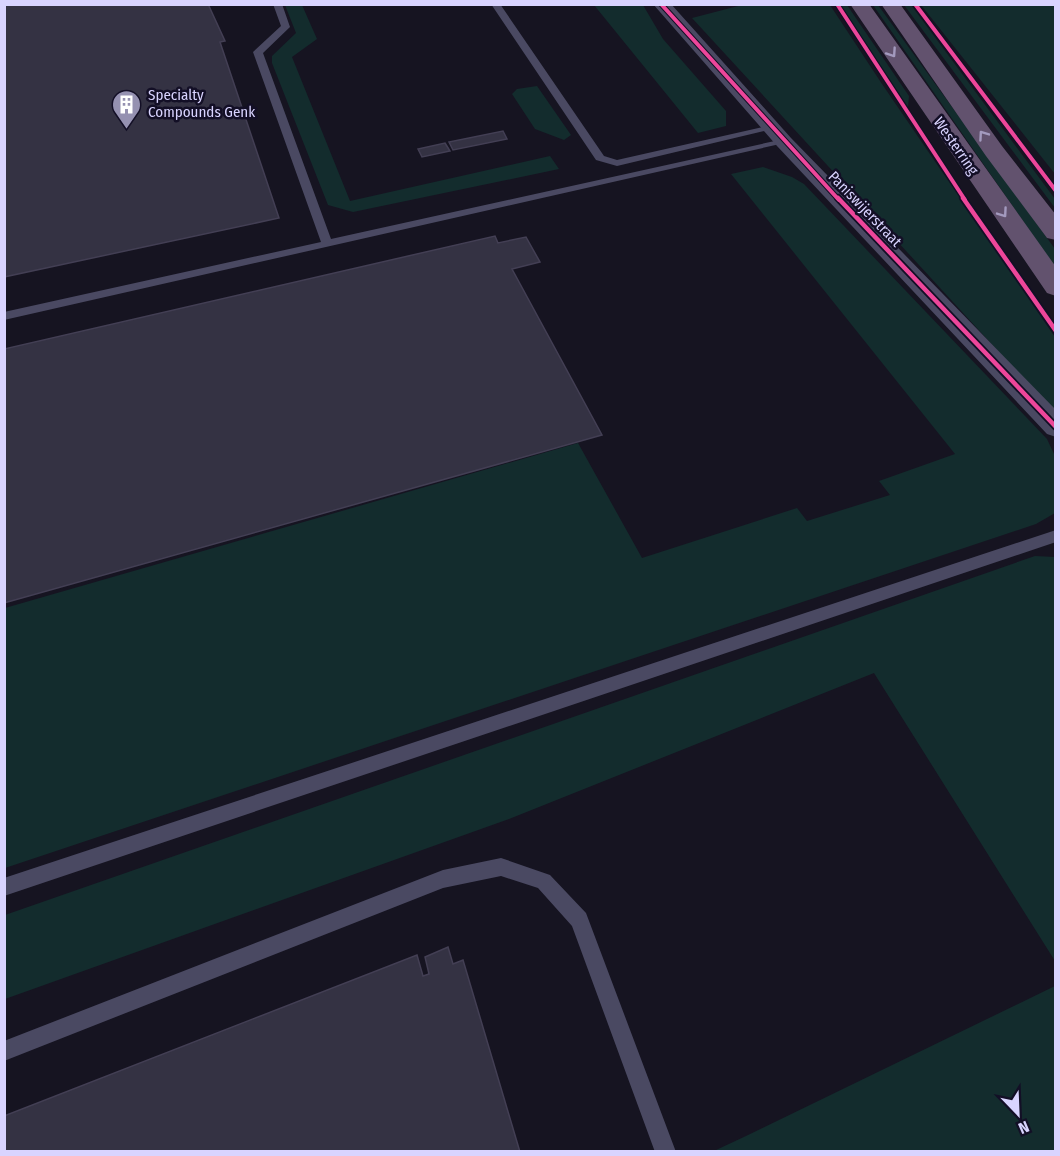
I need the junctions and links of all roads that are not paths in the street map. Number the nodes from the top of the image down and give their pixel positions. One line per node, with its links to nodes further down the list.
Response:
1 (277, 4): 8 (lane)
2 (495, 4): 6 (lane)
3 (660, 4): 6 (street, Paniswijerstraat)
4 (859, 4): 9 (highway, Westerring, one-way to 9)
5 (890, 4): 7 (highway, Westerring, one-way to 5)
6 (778, 135): 8 (lane); 11 (street, Paniswijerstraat)
7 (1056, 232)
8 (327, 244): 10 (lane)
9 (1056, 287)
10 (4, 316)
11 (1056, 427)
12 (1056, 536): 13 (lane)
13 (4, 887)
14 (4, 1051): 15 (lane)
15 (666, 1152)

